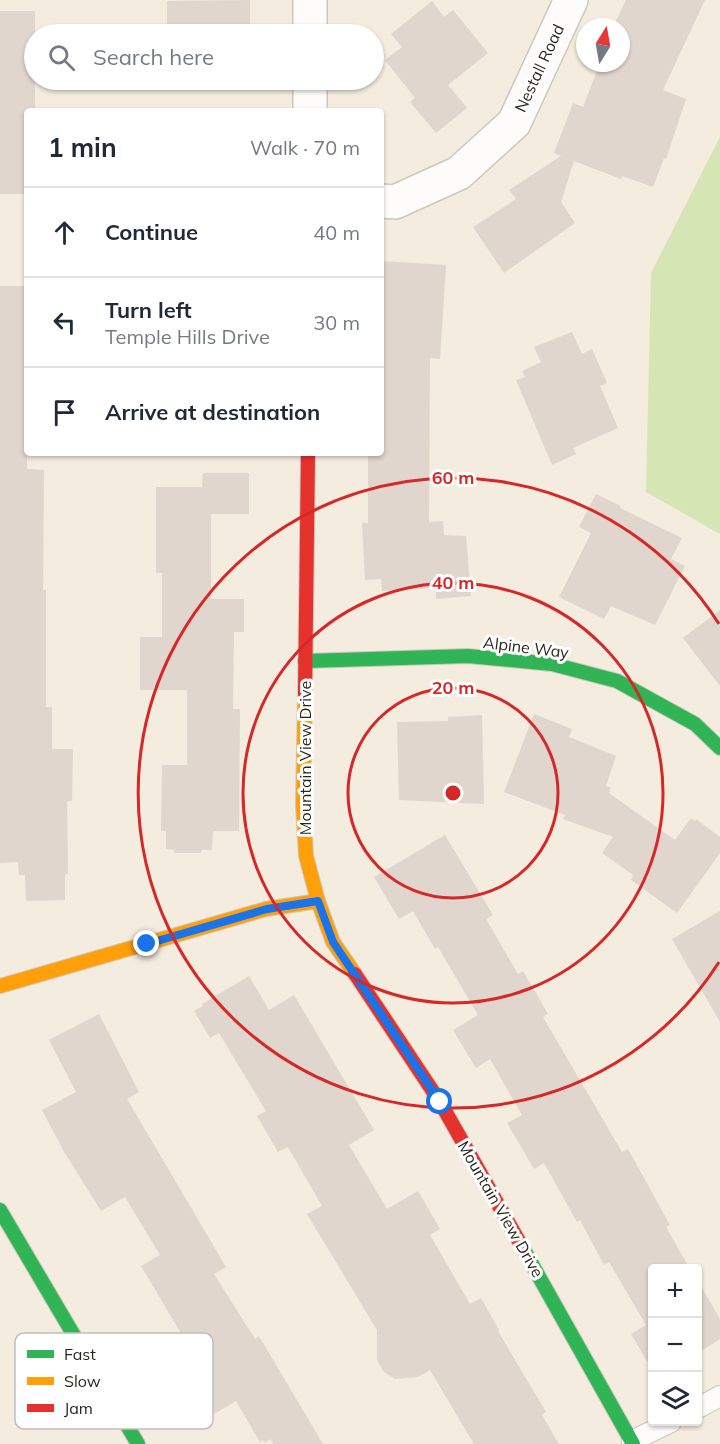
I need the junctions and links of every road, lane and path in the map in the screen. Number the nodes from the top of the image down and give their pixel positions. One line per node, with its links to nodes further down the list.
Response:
1 (310, 0): 3 (street)
2 (571, 0): 6 (street, Nestall Road)
3 (310, 24)
4 (310, 90): 5 (street)
5 (310, 108)
6 (384, 201)
7 (308, 456): 8 (street, Mountain View Drive)
8 (305, 661): 9 (street, Alpine Way); 10 (street, Mountain View Drive)
9 (720, 748)
10 (318, 901): 11 (street); 18 (street, Mountain View Drive)
11 (0, 986)
12 (0, 1210): 13 (street)
13 (73, 1333)
14 (720, 1396): 15 (lane)
15 (702, 1406)
16 (664, 1426): 18 (lane)
17 (129, 1429): 19 (street)
18 (633, 1443)
19 (138, 1444)

